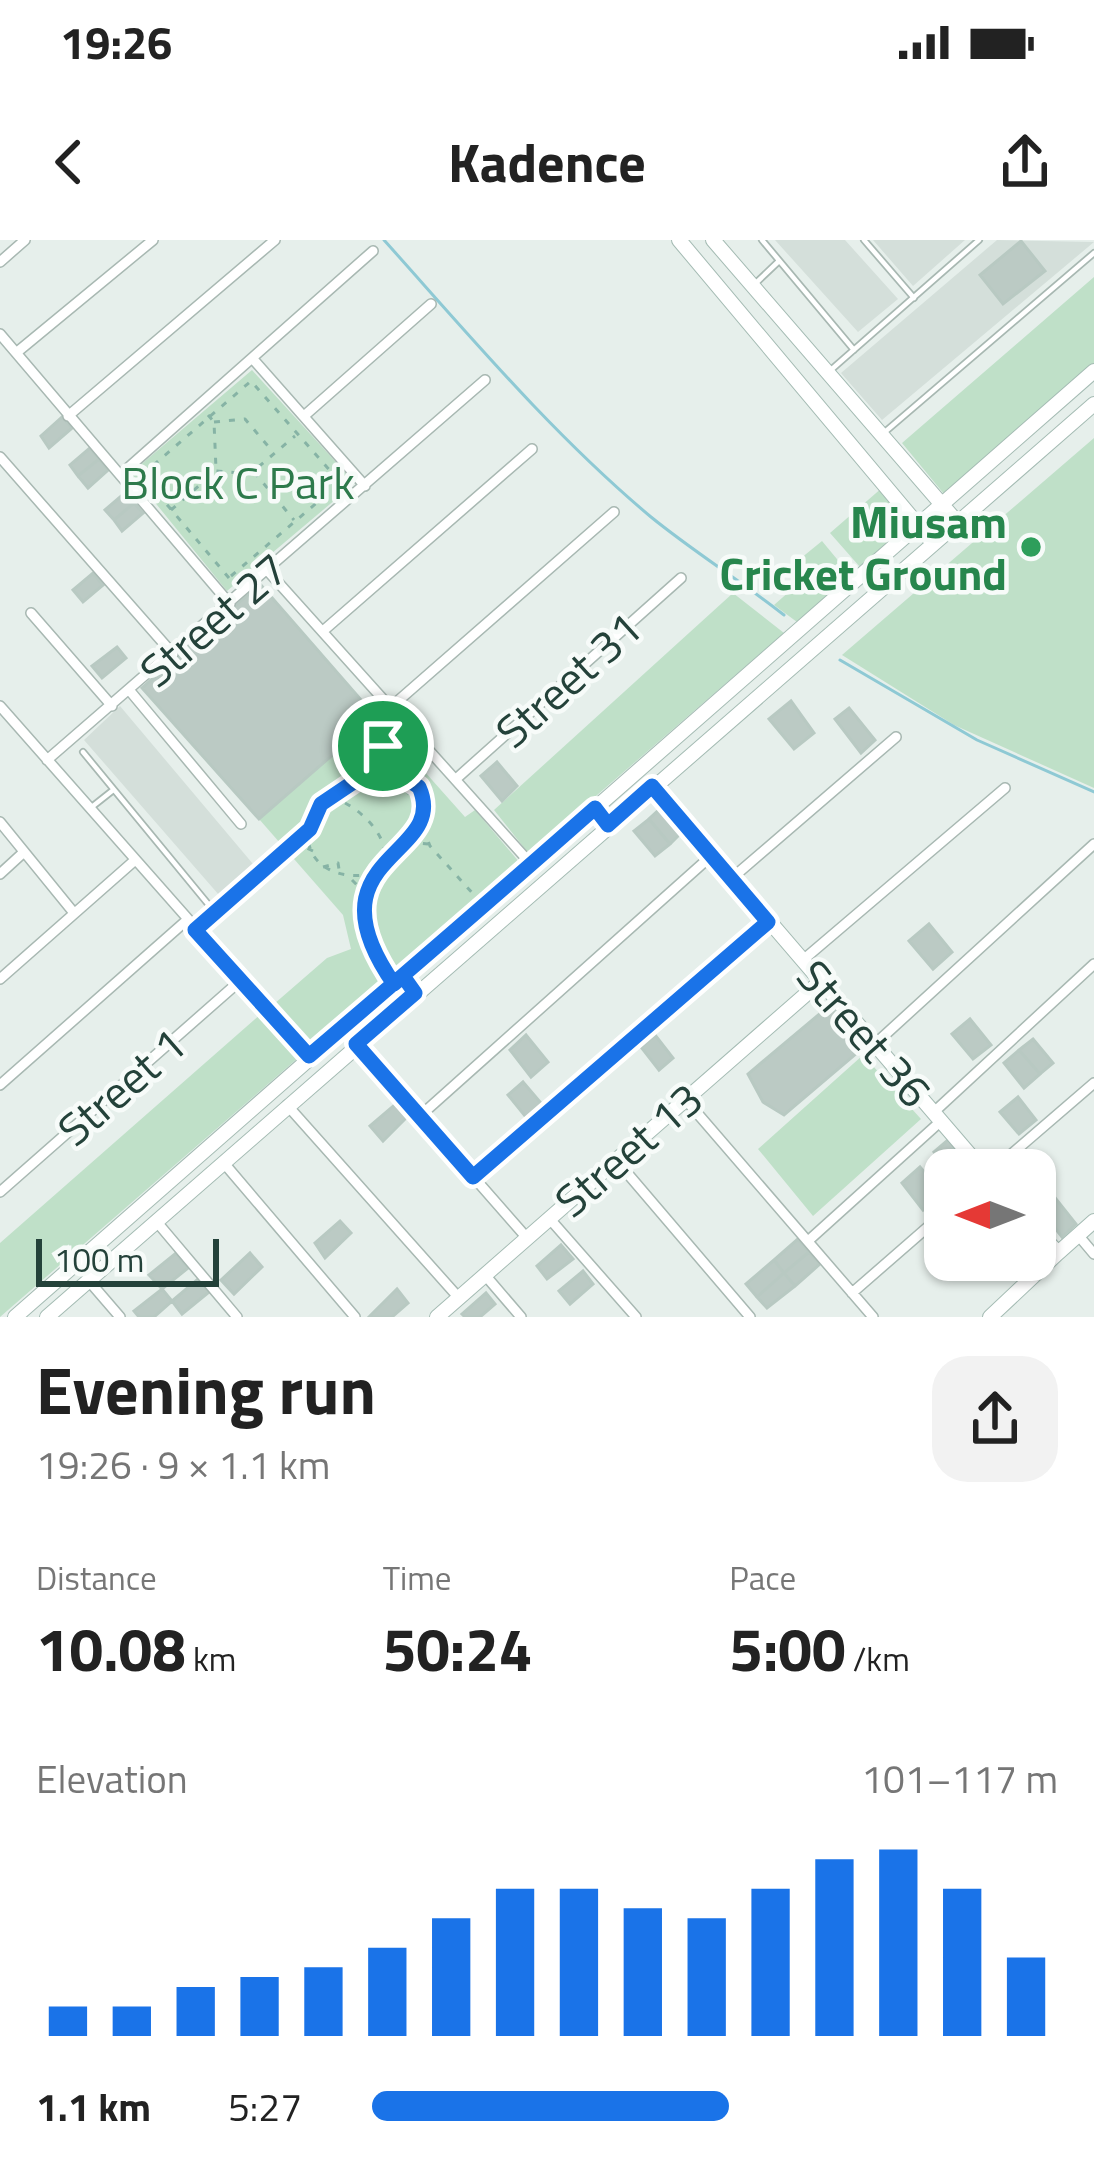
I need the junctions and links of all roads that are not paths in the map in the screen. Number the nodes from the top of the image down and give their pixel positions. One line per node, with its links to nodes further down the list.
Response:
1 (25, 240): 12 (street)
2 (153, 240): 18 (street)
3 (275, 240): 24 (street)
4 (679, 240): 34 (street)
5 (712, 240): 13 (street)
6 (762, 240): 11 (lane)
7 (864, 240): 14 (lane)
8 (980, 240): 14 (lane)
9 (373, 251): 19 (street)
10 (1094, 254): 26 (lane)
11 (780, 261): 13 (lane); 17 (lane)
12 (0, 262)
13 (752, 286): 21 (street)
14 (914, 298): 17 (lane)
15 (431, 304): 25 (street)
16 (0, 334): 18 (street)
17 (854, 350): 21 (lane)
18 (16, 353): 24 (street)
19 (252, 358): 25 (street); 29 (street)
20 (1094, 371): 31 (street)
21 (828, 373): 26 (street)
22 (485, 380): 30 (street, Street 27)
23 (1093, 407): 33 (street)
24 (68, 416): 29 (street)
25 (307, 420): 30 (street)
26 (881, 434): 31 (street)
27 (532, 449): 40 (street)
28 (0, 457): 41 (street)
29 (120, 475): 38 (street)
30 (365, 487): 36 (street, Street 27)
31 (943, 503): 33 (street); 34 (street)
32 (614, 512): 45 (street)
33 (957, 522): 35 (street)
34 (920, 523): 35 (street); 53 (street)
35 (933, 543): 50 (street)
36 (267, 570): 38 (street, Street 27); 40 (street)
37 (681, 578): 49 (street, Street 31)
38 (230, 604): 41 (street, Street 27)
39 (31, 614): 44 (street)
40 (323, 631): 45 (street)
41 (173, 654): 42 (street, Street 27)
42 (130, 691): 44 (street, Street 27); 56 (street)
43 (0, 706): 48 (street)
44 (112, 706): 48 (street, Street 27)
45 (394, 711): 49 (street)
46 (896, 737): 65 (street)
47 (83, 752): 52 (lane)
48 (47, 760): 54 (street)
49 (455, 779): 63 (street)
50 (652, 786): 57 (street); 61 (street, Street 36)
51 (1005, 788): 71 (street)
52 (114, 790): 54 (lane); 66 (lane)
53 (595, 808): 57 (street); 63 (street)
54 (89, 810): 62 (street)
55 (0, 822): 60 (street)
56 (241, 824)
57 (608, 825): 77 (street)
58 (1094, 844): 79 (street)
59 (283, 849): 66 (street)
60 (25, 852): 64 (street); 67 (street)
61 (711, 856): 65 (street, Street 36); 85 (street)
62 (134, 860): 67 (street); 68 (street)
63 (532, 864): 75 (street)
64 (0, 874)
65 (731, 879): 69 (street, Street 36)
66 (214, 912): 70 (street)
67 (74, 913): 73 (street)
68 (187, 920): 70 (street); 82 (street)
69 (768, 922): 71 (street, Street 36); 92 (street)
70 (195, 930): 74 (street)
71 (803, 961): 76 (street, Street 36)
72 (1094, 964): 86 (street)
73 (0, 979)
74 (241, 980): 80 (street); 94 (street, Street 1)
75 (398, 980): 77 (street); 80 (street)
76 (820, 982): 79 (street, Street 36); 83 (street, Street 13)
77 (415, 993): 78 (street)
78 (356, 1044): 84 (street); 85 (street)
79 (875, 1044): 86 (street, Street 36)
80 (309, 1056): 91 (street)
81 (1094, 1083): 88 (street)
82 (0, 1084)
83 (685, 1099): 89 (street, Street 13); 101 (street)
84 (287, 1105): 90 (street); 107 (street)
85 (420, 1116): 92 (street)
86 (937, 1116): 87 (street, Street 36); 101 (street)
87 (965, 1149)
88 (1018, 1149)
89 (616, 1160): 95 (street, Street 13); 117 (street)
90 (223, 1162): 93 (street); 113 (street)
91 (177, 1172): 93 (street); 109 (street)
92 (473, 1177): 100 (street)
93 (192, 1190): 96 (street)
94 (0, 1192)
95 (550, 1218): 100 (street, Street 13); 116 (street)
96 (156, 1221): 105 (street); 112 (street)
97 (1094, 1221): 99 (street)
98 (924, 1230): 106 (street)
99 (1078, 1235): 102 (street); 103 (street)
100 (527, 1238): 104 (street, Street 13)
101 (808, 1241): 106 (street)
102 (1058, 1253): 119 (street)
103 (1094, 1254)
104 (485, 1275): 107 (street, Street 13); 115 (street)
105 (89, 1281): 110 (street); 111 (street)
106 (852, 1292): 108 (street)
107 (459, 1298): 114 (street, Street 13)
108 (869, 1312): 118 (street)
109 (14, 1317)
110 (47, 1317)
111 (119, 1317)
112 (237, 1317)
113 (356, 1317)
114 (437, 1317)
115 (521, 1317)
116 (636, 1317)
117 (750, 1317)
118 (855, 1317)
119 (990, 1317)

